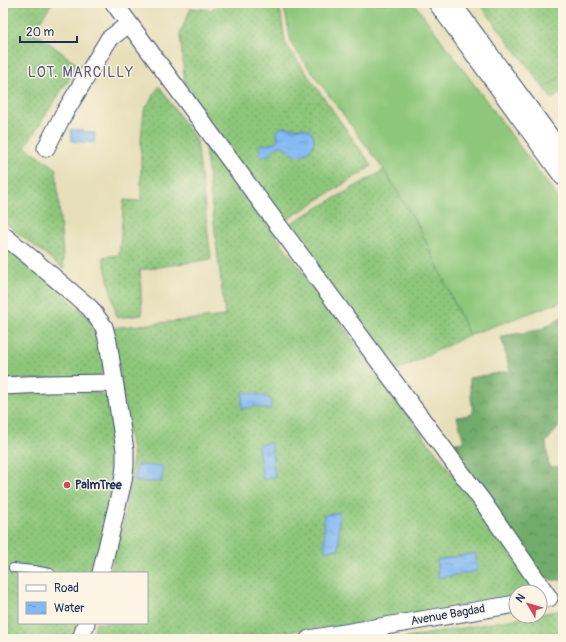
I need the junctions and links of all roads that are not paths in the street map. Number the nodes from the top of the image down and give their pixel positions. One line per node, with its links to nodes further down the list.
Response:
1 (114, 3): 4 (street)
2 (437, 3): 7 (street)
3 (452, 3): 6 (street)
4 (129, 24): 5 (street); 14 (street)
5 (46, 148)
6 (563, 154)
7 (563, 177)
8 (3, 235): 9 (street)
9 (114, 383): 10 (street); 13 (street)
10 (3, 386)
11 (13, 568): 12 (lane)
12 (45, 572)
13 (101, 572)
14 (551, 598)
15 (508, 605): 18 (street, Avenue Bagdad)
16 (86, 624): 17 (street)
17 (81, 639)
18 (309, 639)

